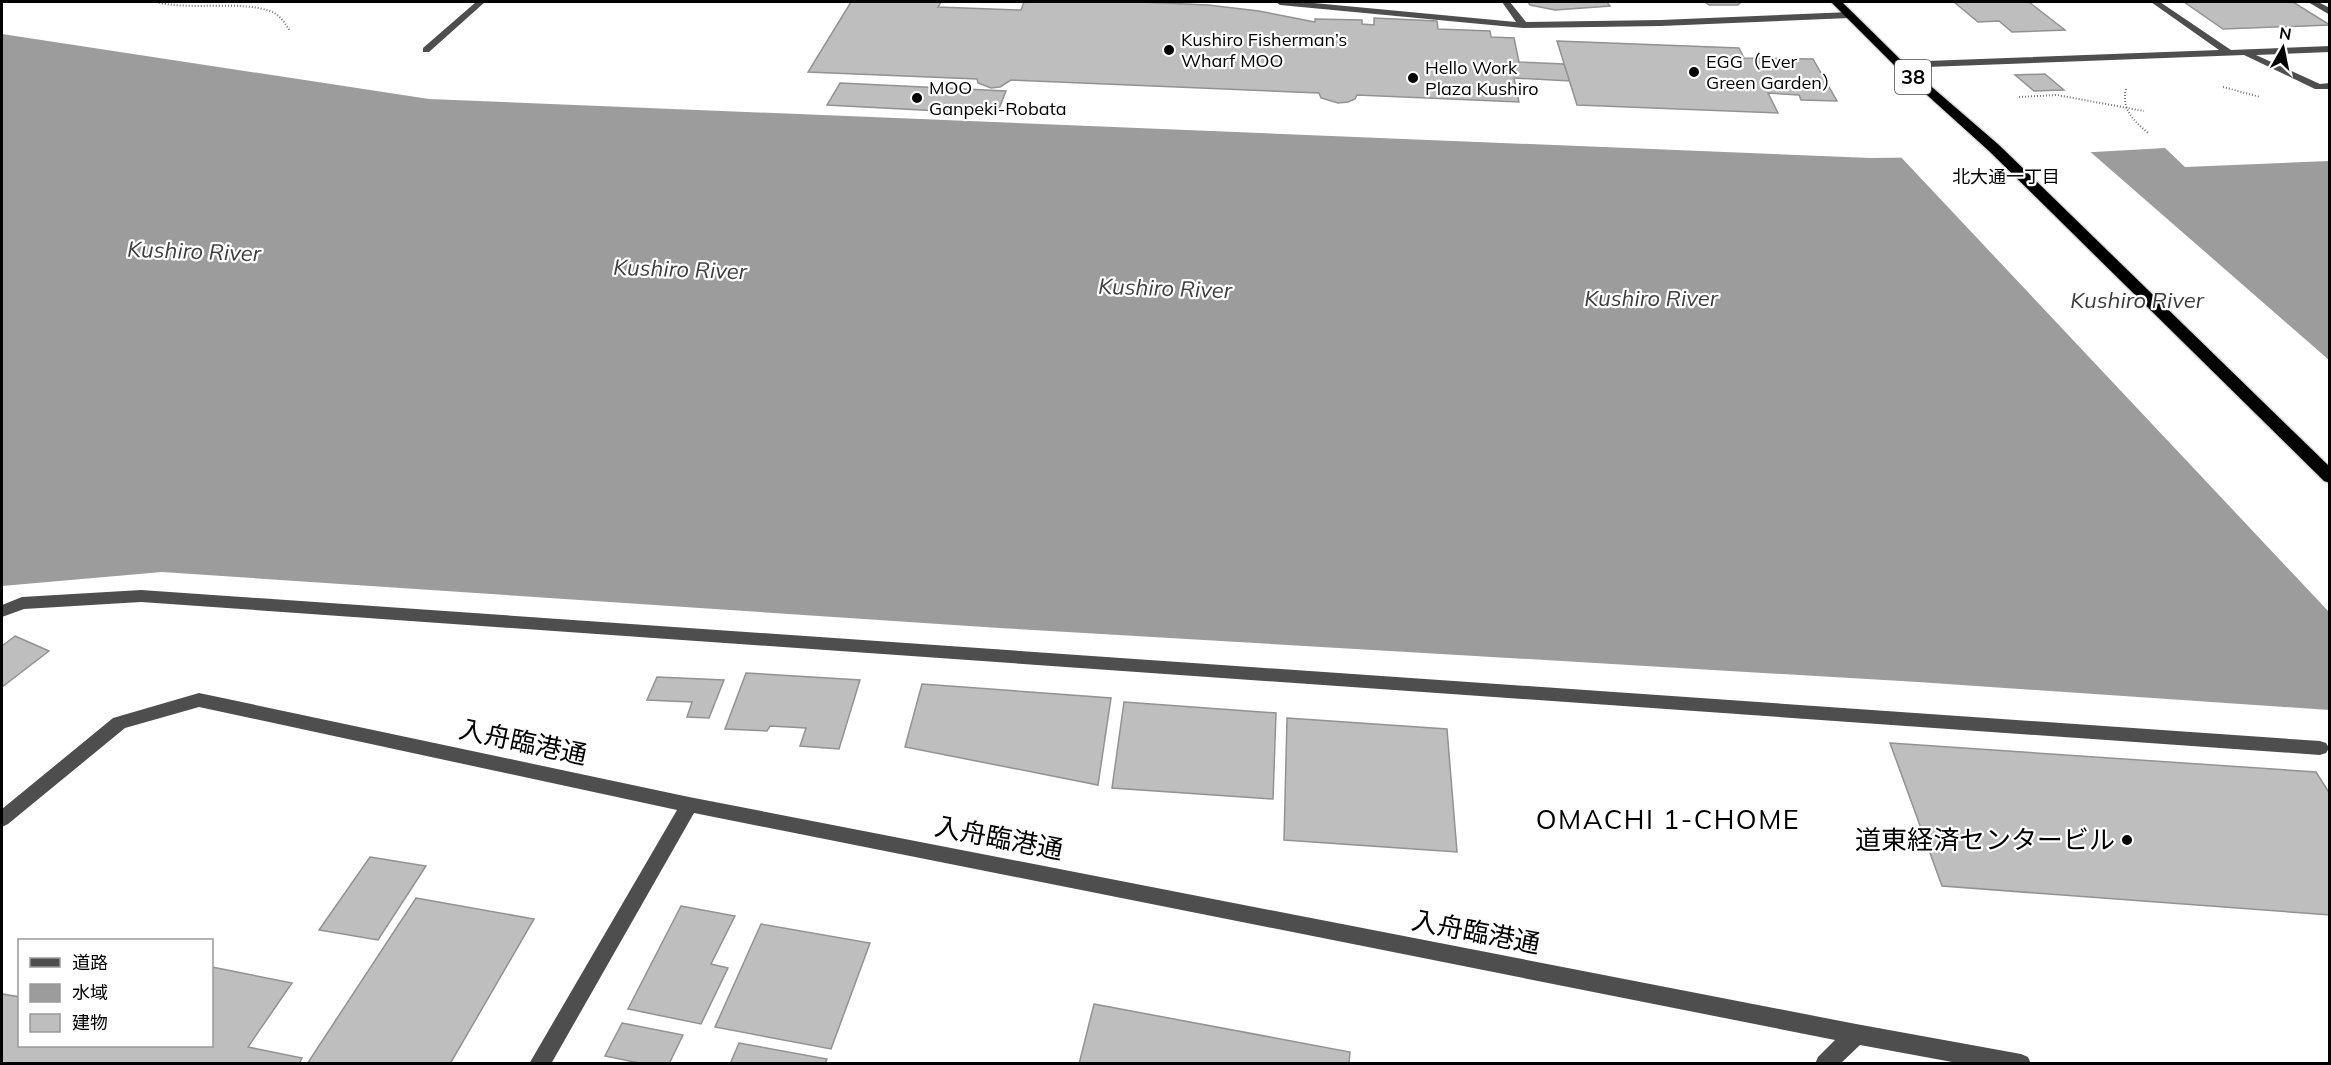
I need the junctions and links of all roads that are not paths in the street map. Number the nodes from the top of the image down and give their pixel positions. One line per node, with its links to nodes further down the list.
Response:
1 (482, 2): 11 (street)
2 (1280, 2): 9 (street)
3 (1506, 2): 9 (street)
4 (1836, 2): 8 (highway, 38)
5 (2155, 2): 13 (street)
6 (2312, 2): 7 (street)
7 (2330, 12)
8 (1850, 15): 9 (street); 14 (highway, 38)
9 (1523, 25)
10 (2330, 49): 12 (street)
11 (426, 50)
12 (2245, 52): 13 (street); 15 (street)
13 (2229, 53): 14 (street)
14 (1900, 65): 16 (highway, 38)
15 (2330, 86)
16 (2330, 477)
17 (2, 611): 18 (street)
18 (2320, 748)
19 (689, 805): 20 (street, 入舟臨港通); 21 (street, 入舟臨港通); 22 (street)
20 (2, 819)
21 (1856, 1034): 23 (street); 24 (street, 入舟臨港通)
22 (539, 1064)
23 (1825, 1064)
24 (2021, 1064)

